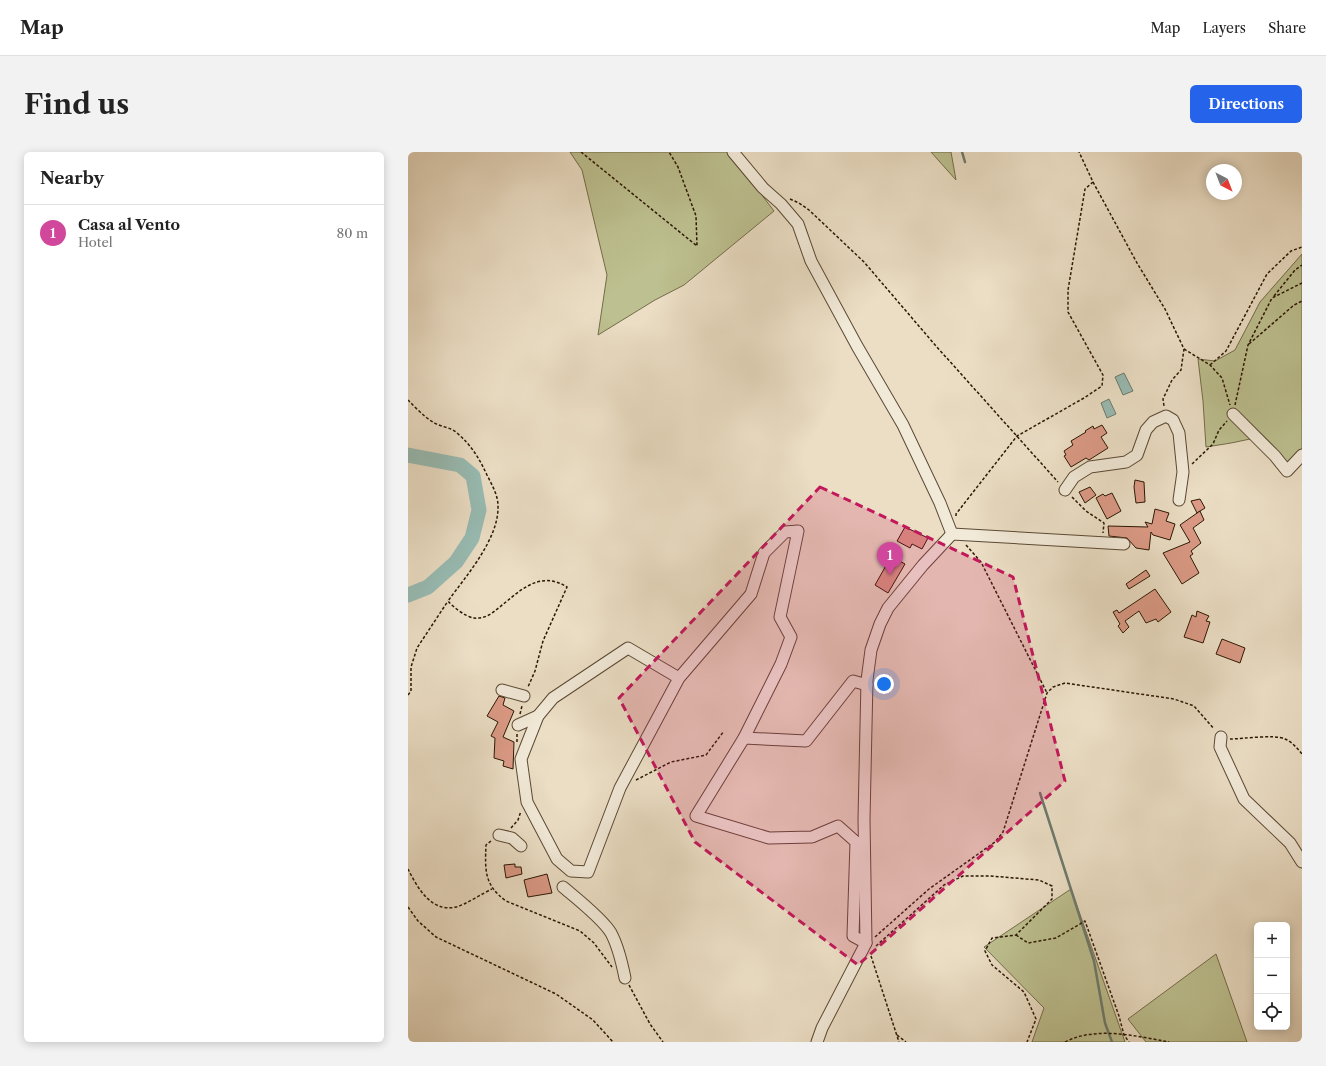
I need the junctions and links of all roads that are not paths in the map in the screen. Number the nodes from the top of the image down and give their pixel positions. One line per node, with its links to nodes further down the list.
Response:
1 (733, 152): 6 (street)
2 (1233, 414): 3 (street)
3 (1302, 455)
4 (1065, 490): 5 (street)
5 (1179, 500)
6 (955, 534): 7 (street); 9 (street)
7 (1124, 544)
8 (679, 678): 12 (street); 12 (street); 15 (street)
9 (867, 685): 15 (street); 20 (street)
10 (502, 690): 11 (street)
11 (524, 696)
12 (538, 716): 13 (street)
13 (518, 725)
14 (1221, 737): 18 (street)
15 (744, 738): 20 (street)
16 (498, 835): 17 (street)
17 (521, 846)
18 (1302, 862)
19 (563, 887): 21 (street)
20 (870, 944): 22 (street)
21 (625, 978)
22 (817, 1042)

